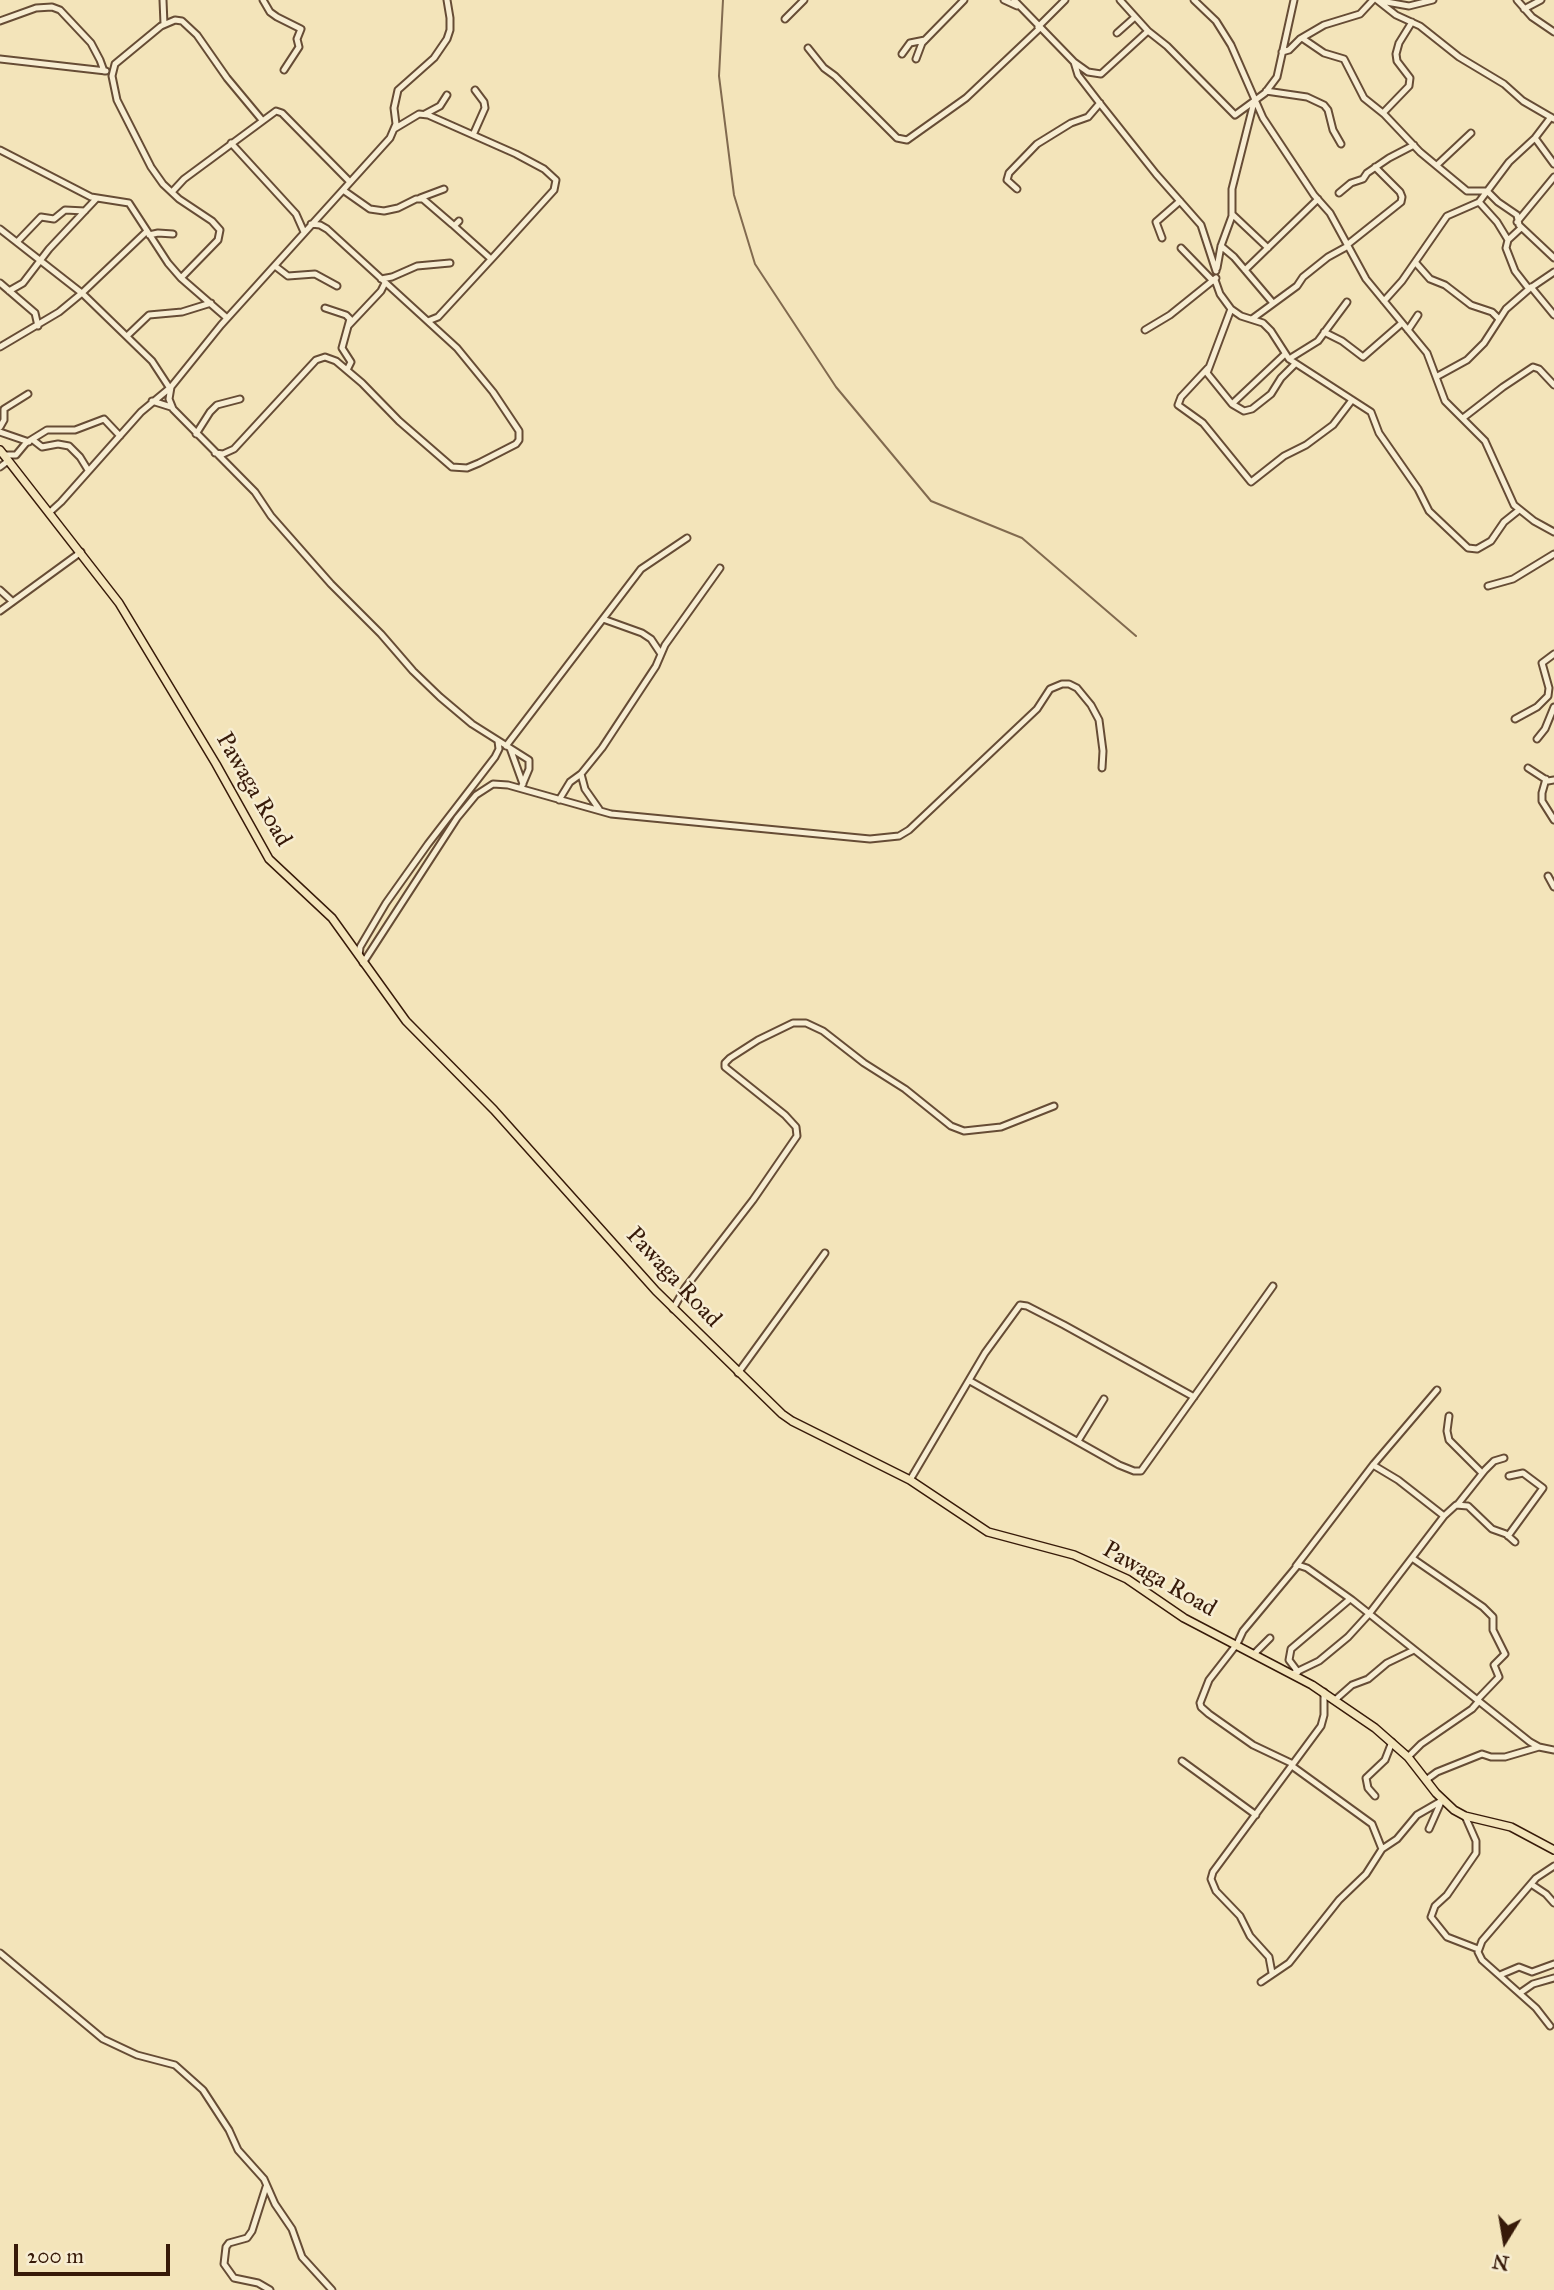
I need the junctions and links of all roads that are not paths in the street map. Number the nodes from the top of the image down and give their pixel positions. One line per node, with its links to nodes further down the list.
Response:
1 (163, 0): 25 (street)
2 (263, 0): 38 (street)
3 (447, 0): 50 (street)
4 (804, 0): 22 (street)
5 (964, 0): 19 (street)
6 (1004, 0): 18 (street)
7 (1014, 0): 18 (street)
8 (1065, 0): 26 (street)
9 (1119, 0): 21 (street)
10 (1194, 0): 44 (street)
11 (1294, 0): 33 (street)
12 (1376, 0): 17 (street); 24 (street); 30 (street)
13 (1433, 0): 17 (street)
14 (1517, 0): 20 (street)
15 (1541, 0): 20 (street)
16 (951, 1): 19 (street)
17 (1424, 2)
18 (1020, 7): 26 (street)
19 (956, 8): 31 (street)
20 (1524, 9): 28 (street)
21 (1135, 17): 27 (street); 29 (street)
22 (785, 19)
23 (0, 21): 39 (street)
24 (1412, 22): 46 (street); 48 (street)
25 (164, 24): 40 (street); 49 (street)
26 (1039, 28): 32 (street); 37 (street)
27 (1148, 31): 37 (street); 44 (street)
28 (1554, 32)
29 (1117, 33)
30 (1303, 38): 33 (street); 46 (street)
31 (925, 40): 34 (street); 36 (street)
32 (808, 48)
33 (1282, 52): 42 (street)
34 (902, 54)
35 (0, 59): 39 (street)
36 (916, 59)
37 (1074, 62): 45 (street)
38 (285, 70)
39 (104, 71): 40 (street)
40 (113, 71): 67 (street)
41 (475, 90): 52 (street)
42 (1266, 91): 44 (street); 55 (street)
43 (447, 95): 47 (street)
44 (1254, 102): 71 (street); 75 (street)
45 (1100, 103): 64 (street); 72 (street)
46 (1383, 113): 56 (street)
47 (425, 114): 50 (street); 52 (street)
48 (1553, 118): 53 (street)
49 (262, 120): 54 (street); 62 (street)
50 (394, 129): 62 (street)
51 (1471, 133): 59 (street)
52 (473, 135): 93 (street)
53 (1535, 138): 58 (street); 66 (street)
54 (231, 143): 67 (street); 82 (street)
55 (1341, 144)
56 (1414, 145): 59 (street); 60 (street)
57 (0, 150): 70 (street)
58 (1554, 164)
59 (1437, 165): 66 (street)
60 (1376, 167): 68 (street); 89 (street)
61 (1554, 177): 77 (street)
62 (350, 182): 65 (street)
63 (443, 189): 69 (street)
64 (1017, 189)
65 (343, 190): 69 (street); 78 (street)
66 (1488, 191): 73 (street); 77 (street)
67 (172, 192): 101 (street)
68 (1339, 193)
69 (420, 198): 79 (street)
70 (96, 199): 74 (street); 83 (street)
71 (1318, 199): 89 (street); 91 (street)
72 (1180, 201): 85 (street); 99 (street)
73 (1479, 202): 86 (street); 95 (street)
74 (85, 211): 87 (street); 94 (street)
75 (1232, 214): 88 (street); 91 (street)
76 (459, 221): 79 (street)
77 (1517, 222): 80 (street)
78 (311, 224): 82 (street); 103 (street)
79 (452, 224): 93 (street)
80 (1521, 228): 86 (street); 92 (street)
81 (1, 231): 87 (street)
82 (304, 232): 97 (street)
83 (147, 234): 84 (street); 101 (street); 108 (street)
84 (173, 234)
85 (1162, 238)
86 (1508, 240): 106 (street)
87 (18, 241): 94 (street)
88 (1221, 246): 98 (street); 99 (street)
89 (1348, 246): 109 (street); 112 (street)
90 (1181, 248): 102 (street)
91 (1268, 248): 98 (street)
92 (1553, 254)
93 (491, 259): 120 (street)
94 (41, 260): 107 (street); 108 (street)
95 (1415, 262): 109 (street); 118 (street)
96 (450, 263): 103 (street)
97 (275, 266): 105 (street); 117 (street)
98 (1245, 270): 112 (street)
99 (1216, 271): 102 (street)
100 (1554, 272): 106 (street)
101 (181, 278): 111 (street)
102 (1214, 280): 114 (street); 124 (street)
103 (383, 281): 120 (street); 122 (street)
104 (0, 283): 107 (street)
105 (337, 286)
106 (1530, 288): 116 (street); 118 (street)
107 (9, 291): 123 (street)
108 (82, 293): 123 (street); 127 (street)
109 (1384, 301): 121 (street)
110 (1347, 302): 126 (street)
111 (211, 303): 117 (street); 127 (street)
112 (1273, 303): 119 (street)
113 (326, 308): 122 (street)
114 (1231, 309): 119 (street); 131 (street)
115 (1418, 315): 125 (street)
116 (1554, 315)
117 (228, 318): 135 (street)
118 (1499, 318): 133 (street)
119 (1252, 319): 129 (street)
120 (428, 321): 132 (street)
121 (1402, 323): 125 (street); 126 (street)
122 (349, 325): 132 (street)
123 (38, 326): 128 (street)
124 (1145, 330)
125 (1408, 330): 133 (street)
126 (1324, 332): 129 (street)
127 (127, 336): 135 (street)
128 (0, 347)
129 (1287, 357): 130 (street); 140 (street)
130 (1295, 364): 138 (street); 140 (street)
131 (1208, 368): 138 (street); 140 (street)
132 (347, 370): 148 (street)
133 (1436, 377): 142 (street)
134 (1554, 385): 142 (street)
135 (170, 387): 139 (street); 141 (street)
136 (28, 394): 143 (street)
137 (240, 399): 145 (street)
138 (1352, 400): 152 (street)
139 (152, 401): 141 (street); 146 (street)
140 (1232, 404)
141 (171, 407): 145 (street)
142 (1463, 418): 152 (street)
143 (0, 427)
144 (0, 432): 147 (street)
145 (196, 434): 148 (street)
146 (120, 436): 147 (street); 151 (street)
147 (31, 441): 149 (street); 151 (street)
148 (215, 453): 170 (street)
149 (4, 455): 150 (street); 153 (main road, Pawaga Road)
150 (0, 467)
151 (88, 470): 153 (street)
152 (1519, 510): 154 (street)
153 (50, 512): 156 (main road, Pawaga Road)
154 (1554, 532)
155 (687, 538): 163 (street)
156 (81, 552): 161 (street); 183 (main road, Pawaga Road)
157 (1554, 554): 159 (street)
158 (720, 568): 164 (street)
159 (1488, 586)
160 (0, 590): 161 (street)
161 (12, 601): 162 (street)
162 (0, 611)
163 (603, 619): 164 (street); 171 (street)
164 (662, 654): 174 (street)
165 (1554, 654): 166 (street)
166 (1551, 695): 168 (street)
167 (1554, 707): 169 (street)
168 (1515, 719)
169 (1537, 739)
170 (498, 741): 171 (street); 183 (street)
171 (508, 746): 177 (street); 177 (street)
172 (1102, 768): 179 (street)
173 (1528, 768): 175 (street)
174 (581, 774): 178 (street); 179 (street)
175 (1546, 779): 176 (street); 180 (street)
176 (1554, 780)
177 (522, 786): 178 (street); 183 (street)
178 (559, 800): 179 (street)
179 (601, 812)
180 (1554, 820)
181 (1548, 876): 182 (street)
182 (1554, 887)
183 (361, 960): 187 (main road, Pawaga Road)
184 (1054, 1106): 187 (street)
185 (825, 1252): 188 (street)
186 (1273, 1286): 191 (street)
187 (673, 1309): 188 (main road, Pawaga Road)
188 (738, 1373): 199 (main road, Pawaga Road)
189 (970, 1381): 191 (street); 194 (street); 199 (street)
190 (1437, 1390): 196 (street)
191 (1194, 1397): 194 (street)
192 (1104, 1399): 194 (street)
193 (1449, 1416): 197 (street)
194 (1078, 1441)
195 (1504, 1458): 197 (street)
196 (1373, 1465): 201 (street); 205 (street)
197 (1482, 1472): 200 (street)
198 (1508, 1476): 202 (street)
199 (910, 1480): 209 (main road, Pawaga Road)
200 (1458, 1504): 201 (street); 202 (street)
201 (1444, 1516): 204 (street)
202 (1508, 1536): 203 (street)
203 (1515, 1542)
204 (1412, 1558): 207 (street); 215 (street)
205 (1296, 1566): 206 (street); 209 (street)
206 (1350, 1599): 207 (street); 212 (street)
207 (1369, 1614): 210 (street); 212 (street)
208 (1270, 1638): 211 (street)
209 (1237, 1644): 211 (main road, Pawaga Road); 221 (street)
210 (1414, 1650): 214 (street); 215 (street)
211 (1255, 1653): 212 (main road, Pawaga Road)
212 (1295, 1673): 213 (main road, Pawaga Road)
213 (1324, 1692): 214 (main road, Pawaga Road); 221 (street)
214 (1335, 1700): 216 (main road, Pawaga Road)
215 (1478, 1701): 217 (street); 219 (street)
216 (1392, 1742): 219 (main road, Pawaga Road); 223 (street)
217 (1539, 1748): 218 (street); 222 (street)
218 (1554, 1750)
219 (1408, 1757): 222 (main road, Pawaga Road)
220 (1182, 1761): 225 (street)
221 (1293, 1765): 225 (street); 228 (street)
222 (1426, 1780): 224 (main road, Pawaga Road)
223 (1375, 1797)
224 (1442, 1801): 226 (main road, Pawaga Road); 227 (street); 228 (street)
225 (1256, 1815): 236 (street)
226 (1465, 1816): 229 (main road, Pawaga Road); 233 (street)
227 (1429, 1829)
228 (1382, 1849): 236 (street)
229 (1554, 1850)
230 (1554, 1866): 231 (street)
231 (1531, 1884): 232 (street); 233 (street)
232 (1554, 1903)
233 (1478, 1949): 237 (street)
234 (0, 1953): 242 (street)
235 (1554, 1964): 237 (street)
236 (1272, 1973): 239 (street)
237 (1500, 1975): 240 (street)
238 (1554, 1978): 240 (street)
239 (1261, 1982)
240 (1520, 1993): 241 (street)
241 (1550, 2026)
242 (267, 2185): 243 (street); 244 (street)
243 (270, 2290)
244 (332, 2290)

